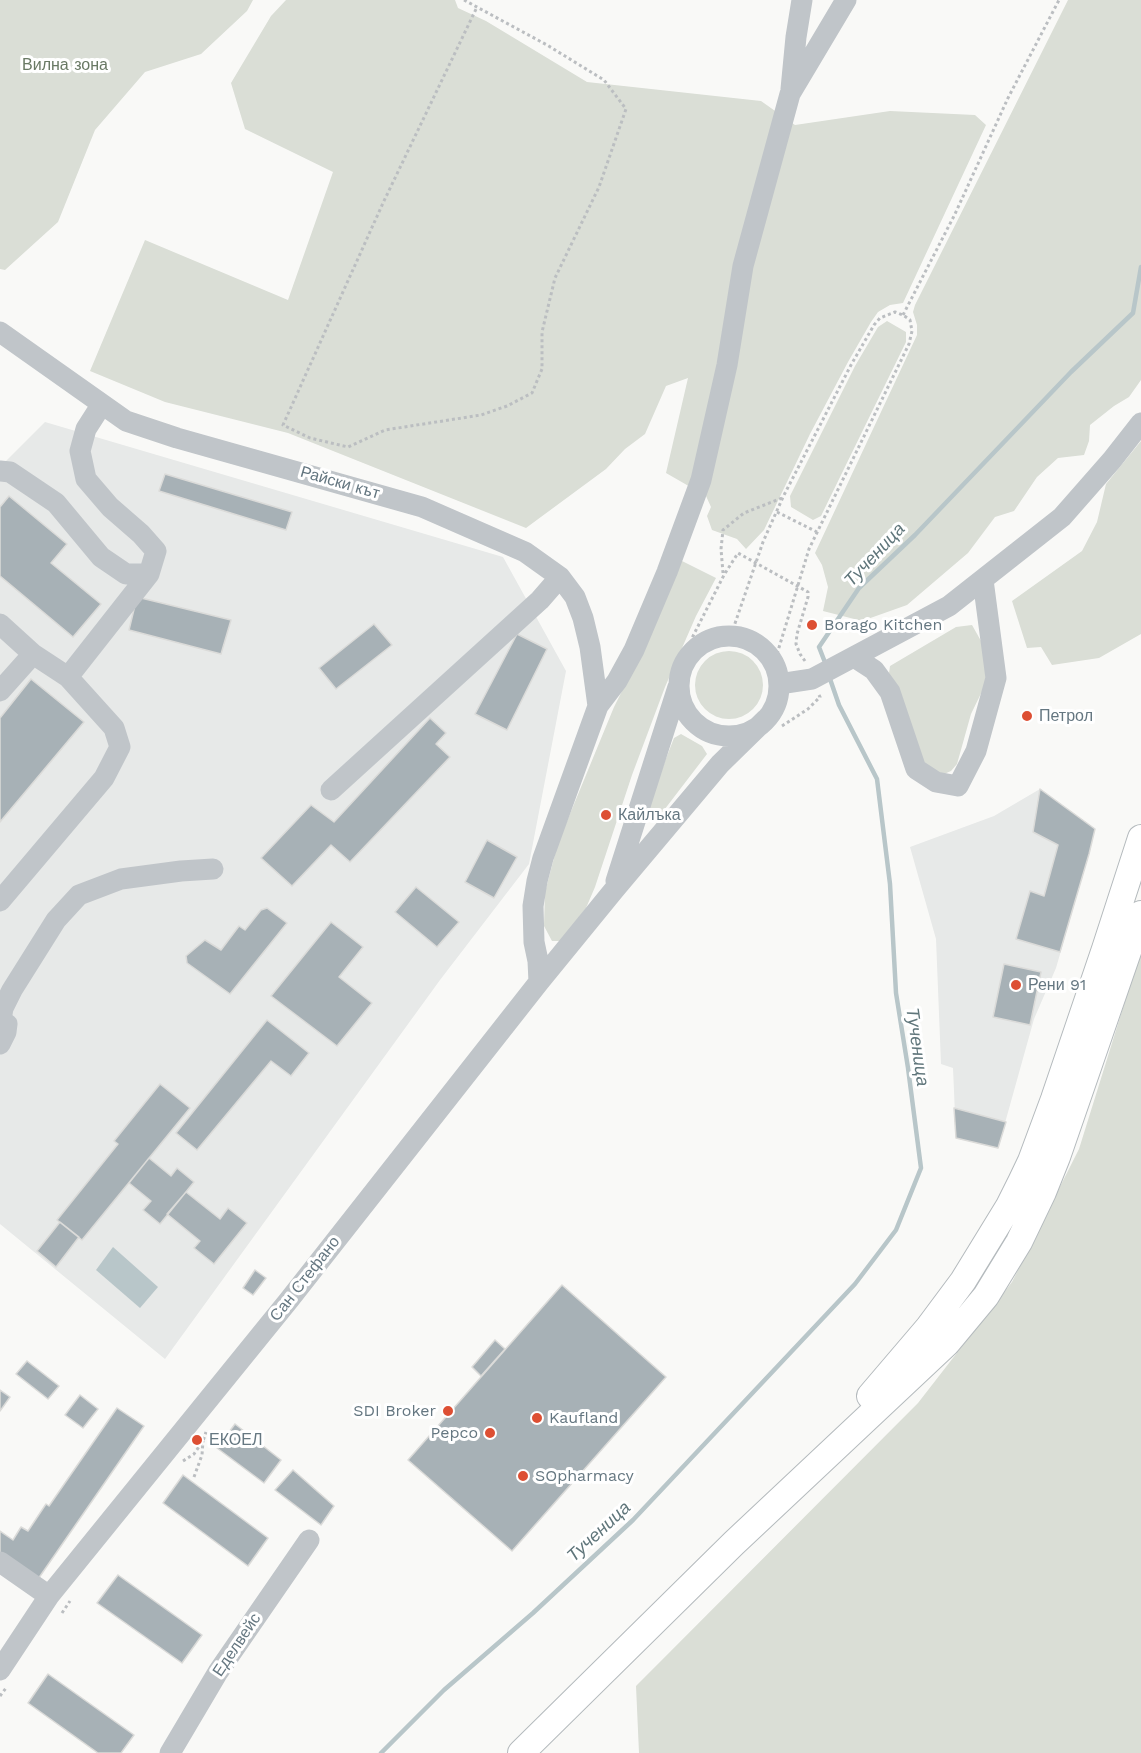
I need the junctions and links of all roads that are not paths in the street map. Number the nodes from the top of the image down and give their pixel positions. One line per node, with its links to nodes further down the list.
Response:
1 (802, 0): 3 (street)
2 (846, 0): 3 (street)
3 (790, 94): 18 (street)
4 (0, 332): 5 (street, Райски кът)
5 (102, 404): 8 (street); 9 (street, Райски кът)
6 (1141, 423): 10 (street)
7 (0, 471): 8 (street)
8 (149, 574): 15 (street)
9 (560, 577): 18 (street, Райски кът); 20 (street)
10 (983, 580): 13 (street); 13 (street)
11 (0, 624): 12 (street)
12 (33, 654): 15 (street); 17 (street)
13 (846, 661): 14 (street)
14 (777, 674): 16 (street); 19 (street)
15 (68, 677): 24 (street)
16 (678, 686): 19 (street); 23 (street, Сан Стефано)
17 (0, 691)
18 (598, 706): 26 (street)
19 (766, 720): 23 (street, Сан Стефано)
20 (332, 790)
21 (1141, 838): 29 (main road)
22 (213, 869): 27 (street)
23 (614, 890): 26 (street, Сан Стефано)
24 (0, 901)
25 (1141, 914): 29 (main road)
26 (539, 982): 32 (street, Сан Стефано)
27 (0, 1020): 28 (street)
28 (0, 1044)
29 (789, 1490): 35 (main road)
30 (309, 1540): 34 (street, Еделвейс)
31 (0, 1562): 32 (street)
32 (49, 1596): 33 (street, Сан Стефано)
33 (0, 1670)
34 (170, 1753)
35 (521, 1753)

